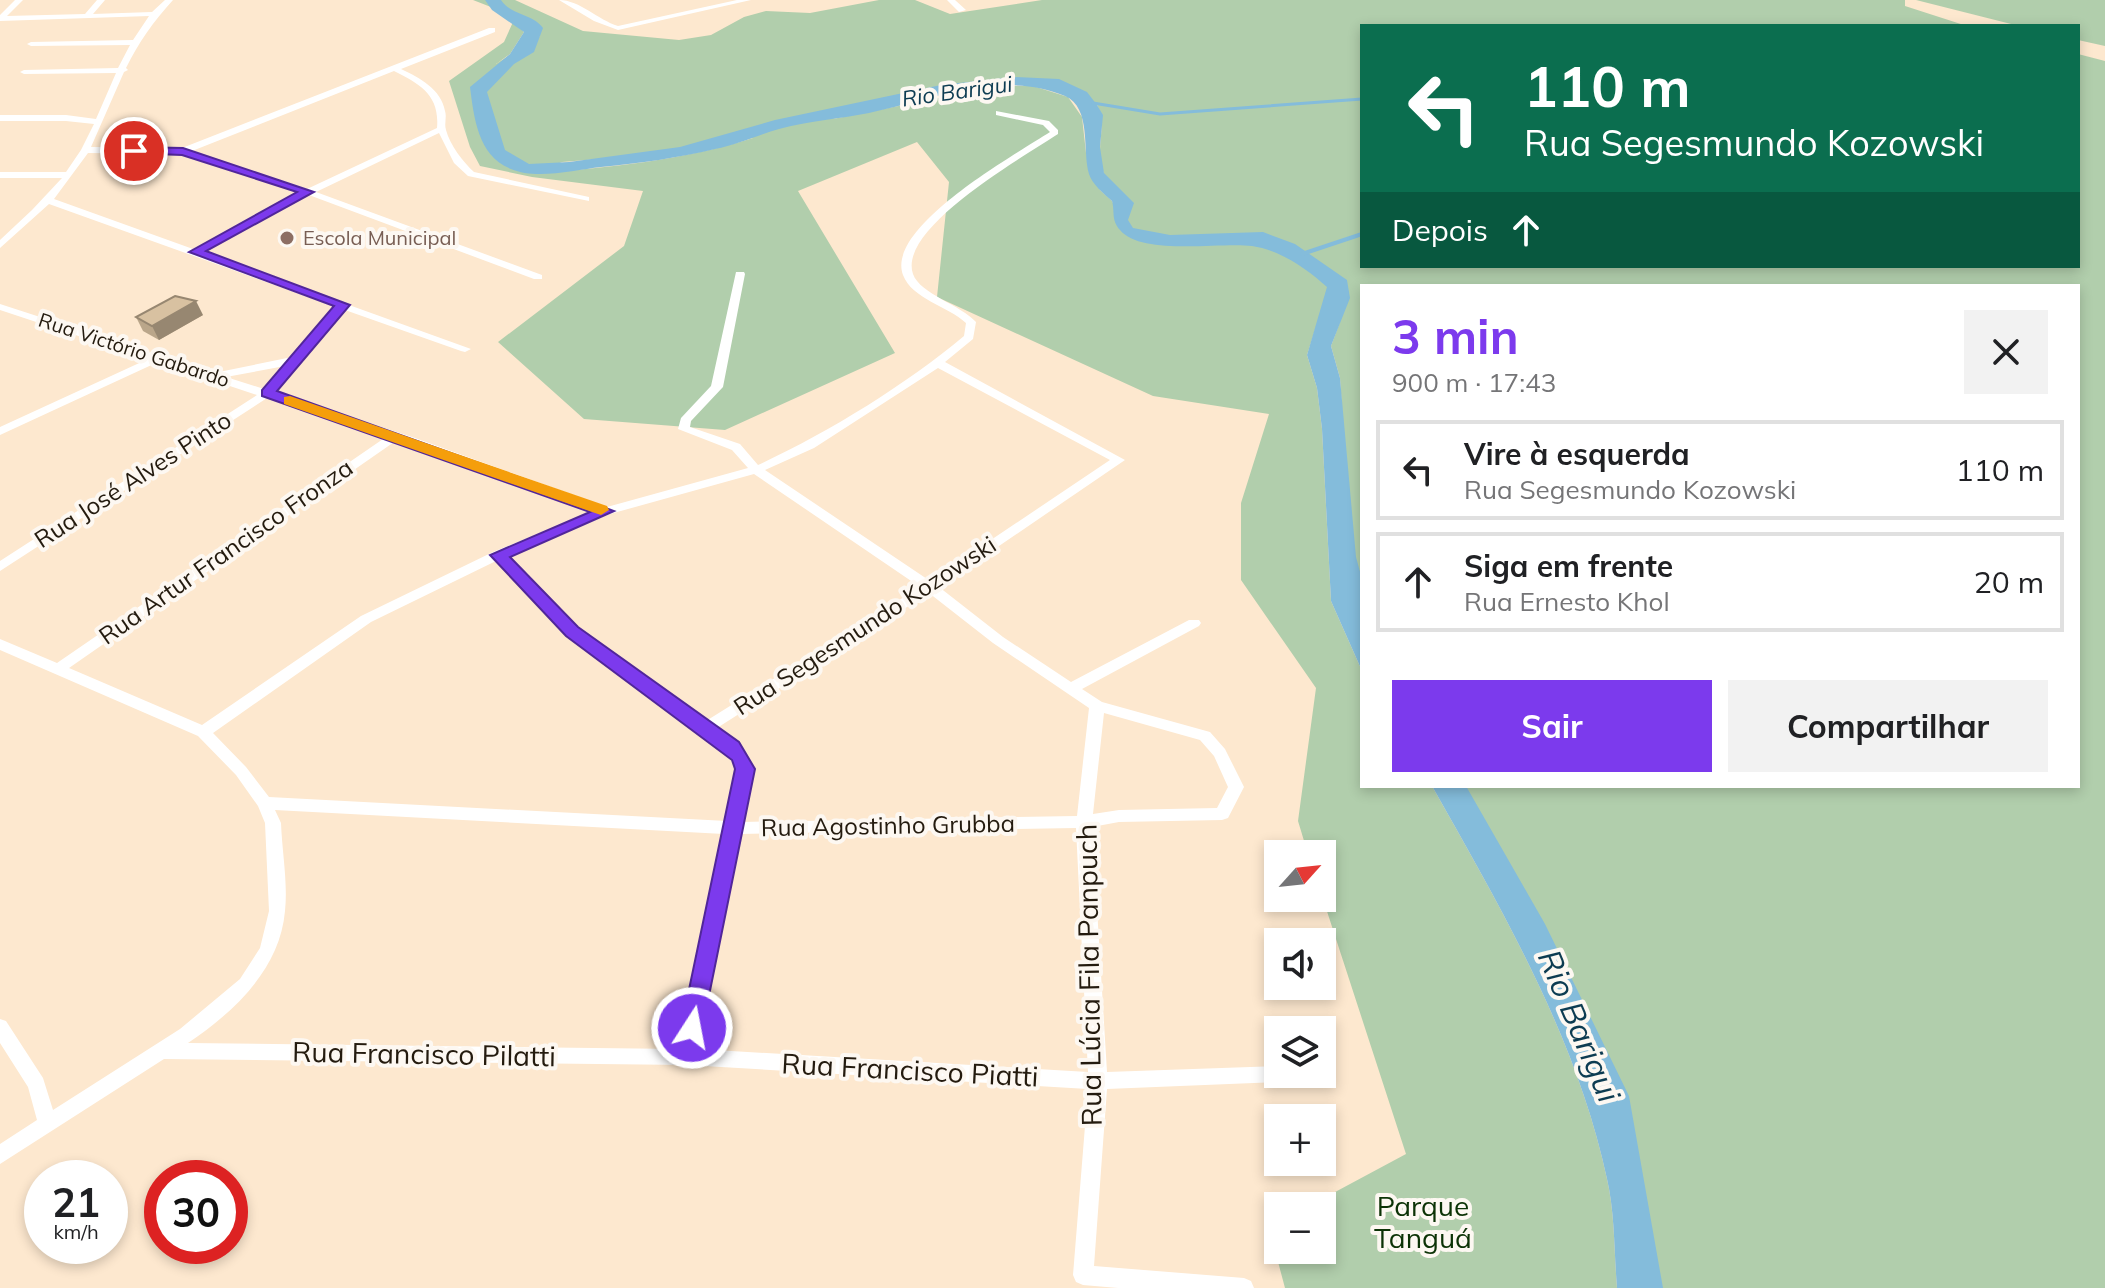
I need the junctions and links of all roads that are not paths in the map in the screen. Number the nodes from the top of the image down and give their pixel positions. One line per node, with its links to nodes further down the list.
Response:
1 (19, 0): 10 (street)
2 (101, 0): 9 (street)
3 (169, 0): 8 (street)
4 (563, 0): 5 (street)
5 (747, 0)
6 (951, 0): 7 (street)
7 (962, 10)
8 (151, 14): 9 (street); 12 (street)
9 (87, 16): 10 (street)
10 (0, 19)
11 (492, 30): 14 (street)
12 (137, 42): 13 (street); 15 (street)
13 (31, 44)
14 (393, 68): 22 (street); 24 (street)
15 (124, 70): 16 (street); 17 (street)
16 (24, 72)
17 (106, 109): 20 (street); 21 (street)
18 (999, 113): 39 (street)
19 (0, 118): 20 (street)
20 (66, 118): 21 (street)
21 (99, 122): 23 (street)
22 (441, 129): 27 (street); 28 (street)
23 (85, 150): 24 (street); 26 (street)
24 (183, 151): 27 (street)
25 (0, 175): 26 (street)
26 (69, 175): 29 (street)
27 (308, 192): 31 (street); 33 (street)
28 (586, 199)
29 (49, 201): 30 (street); 31 (street)
30 (0, 245)
31 (195, 252): 34 (street)
32 (740, 274): 44 (street)
33 (538, 277)
34 (343, 305): 36 (street); 38 (street, Rua José Alves Pinto)
35 (0, 307): 37 (street, Rua Victório Gabardo)
36 (465, 349)
37 (161, 357): 40 (street, Rua Victório Gabardo); 42 (street)
38 (296, 360): 40 (street); 41 (street, Rua José Alves Pinto)
39 (938, 363): 44 (street); 48 (street, Rua Segesmundo Kozowski)
40 (215, 375): 41 (street, Rua Victório Gabardo)
41 (267, 393): 43 (street, Rua Victório Gabardo); 47 (street, Rua José Alves Pinto)
42 (0, 431)
43 (395, 436): 45 (street, Rua Victório Gabardo); 51 (street, Rua Artur Francisco Fronza)
44 (756, 470): 45 (street); 48 (street)
45 (606, 511): 46 (street)
46 (498, 555): 54 (street); 55 (street)
47 (0, 567)
48 (930, 587): 52 (street); 54 (street, Rua Segesmundo Kozowski)
49 (1194, 623): 52 (street)
50 (0, 644): 51 (street)
51 (58, 669): 55 (street)
52 (1073, 687): 53 (street)
53 (1097, 706): 57 (street, Rua Lúcia Fila Panpuch); 57 (street, Rua Agostinho Grubba)
54 (704, 729): 58 (street, Rua Segesmundo Kozowski)
55 (203, 732): 56 (street)
56 (265, 803): 58 (street, Rua Agostinho Grubba); 60 (street)
57 (1084, 822): 58 (street, Rua Agostinho Grubba); 63 (street, Rua Lúcia Fila Panpuch)
58 (733, 828): 61 (street, Rua Segesmundo Kozowski)
59 (0, 1027): 64 (street)
60 (161, 1051): 61 (street, Rua Francisco Pilatti); 64 (street)
61 (687, 1057): 63 (street, Rua Francisco Piatti)
62 (1264, 1075): 63 (street, Rua Francisco Piatti)
63 (1098, 1081): 66 (street, Rua Lúcia Fila Panpuch)
64 (48, 1124): 65 (street)
65 (0, 1155)
66 (1244, 1288)

